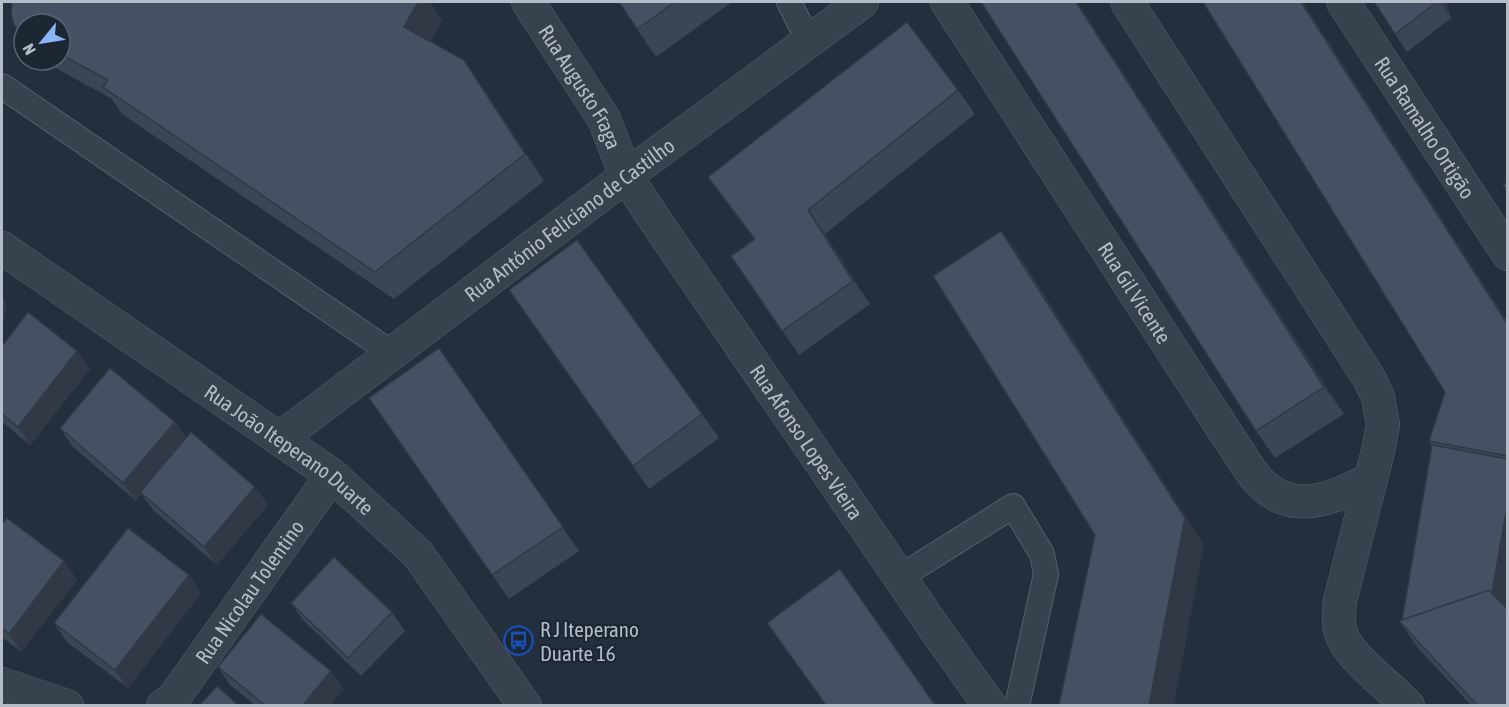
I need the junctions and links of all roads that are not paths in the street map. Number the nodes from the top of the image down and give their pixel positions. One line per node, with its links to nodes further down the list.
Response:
1 (528, 2): 9 (street, Rua Augusto Fraga)
2 (789, 2): 7 (lane)
3 (862, 2): 7 (street, Rua António Feliciano de Castilho)
4 (947, 2): 15 (street, Rua Gil Vicente)
5 (1126, 2): 15 (street)
6 (1342, 2): 11 (street, Rua Ramalho Ortigão)
7 (809, 42): 9 (street, Rua António Feliciano de Castilho)
8 (2, 86): 12 (lane)
9 (626, 176): 12 (street, Rua António Feliciano de Castilho); 16 (street, Rua Afonso Lopes Vieira)
10 (2, 248): 13 (street, Rua João Iteperano Duarte)
11 (1508, 254)
12 (393, 354): 13 (street, Rua António Feliciano de Castilho)
13 (279, 439): 14 (street, Rua João Iteperano Duarte)
14 (332, 474): 19 (street, Rua Nicolau Tolentino); 20 (street, Rua João Iteperano Duarte)
15 (1371, 479): 23 (street)
16 (900, 577): 21 (street, Rua Afonso Lopes Vieira); 22 (lane)
17 (2, 684): 18 (street)
18 (67, 705)
19 (163, 705)
20 (525, 705)
21 (990, 705)
22 (1017, 705)
23 (1408, 705)

